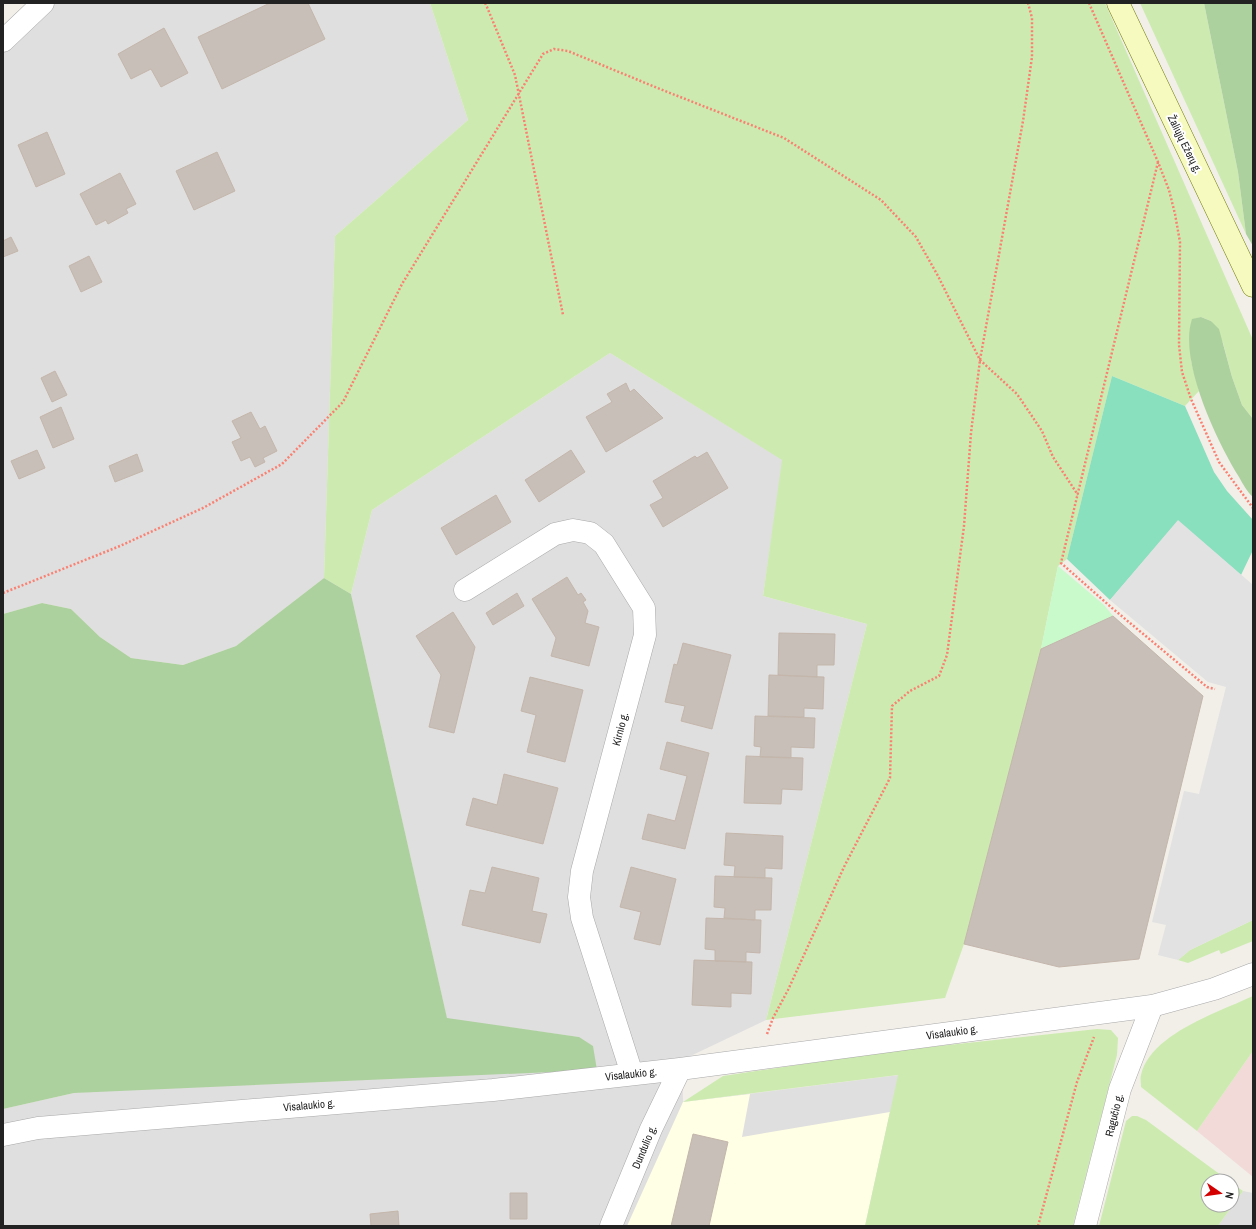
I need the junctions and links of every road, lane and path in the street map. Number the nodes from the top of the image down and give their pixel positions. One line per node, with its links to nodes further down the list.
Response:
1 (43, 3): 6 (street)
2 (485, 3): 7 (path)
3 (1028, 3): 11 (path)
4 (1089, 3): 8 (path)
5 (1118, 3): 9 (main road, Žaliųjų Ežerų g.)
6 (3, 41)
7 (519, 94): 10 (path); 11 (path); 15 (path)
8 (1158, 162): 12 (path); 13 (path)
9 (1253, 286)
10 (562, 315)
11 (980, 360): 12 (path); 20 (path)
12 (1078, 495): 16 (path)
13 (1253, 508)
14 (465, 590): 22 (street, Kirnio g.)
15 (3, 593)
16 (1215, 689)
17 (1253, 974): 18 (street, Visalaukio g.)
18 (1152, 1006): 19 (street, Visalaukio g.); 26 (street, Ragučio g.)
19 (1102, 1013): 20 (street, Visalaukio g.); 25 (path)
20 (758, 1059): 21 (street, Visalaukio g.)
21 (680, 1069): 22 (street, Visalaukio g.); 24 (street, Dundulio g.)
22 (632, 1074): 23 (street, Visalaukio g.)
23 (3, 1135)
24 (612, 1226)
25 (1038, 1226)
26 (1085, 1226)

